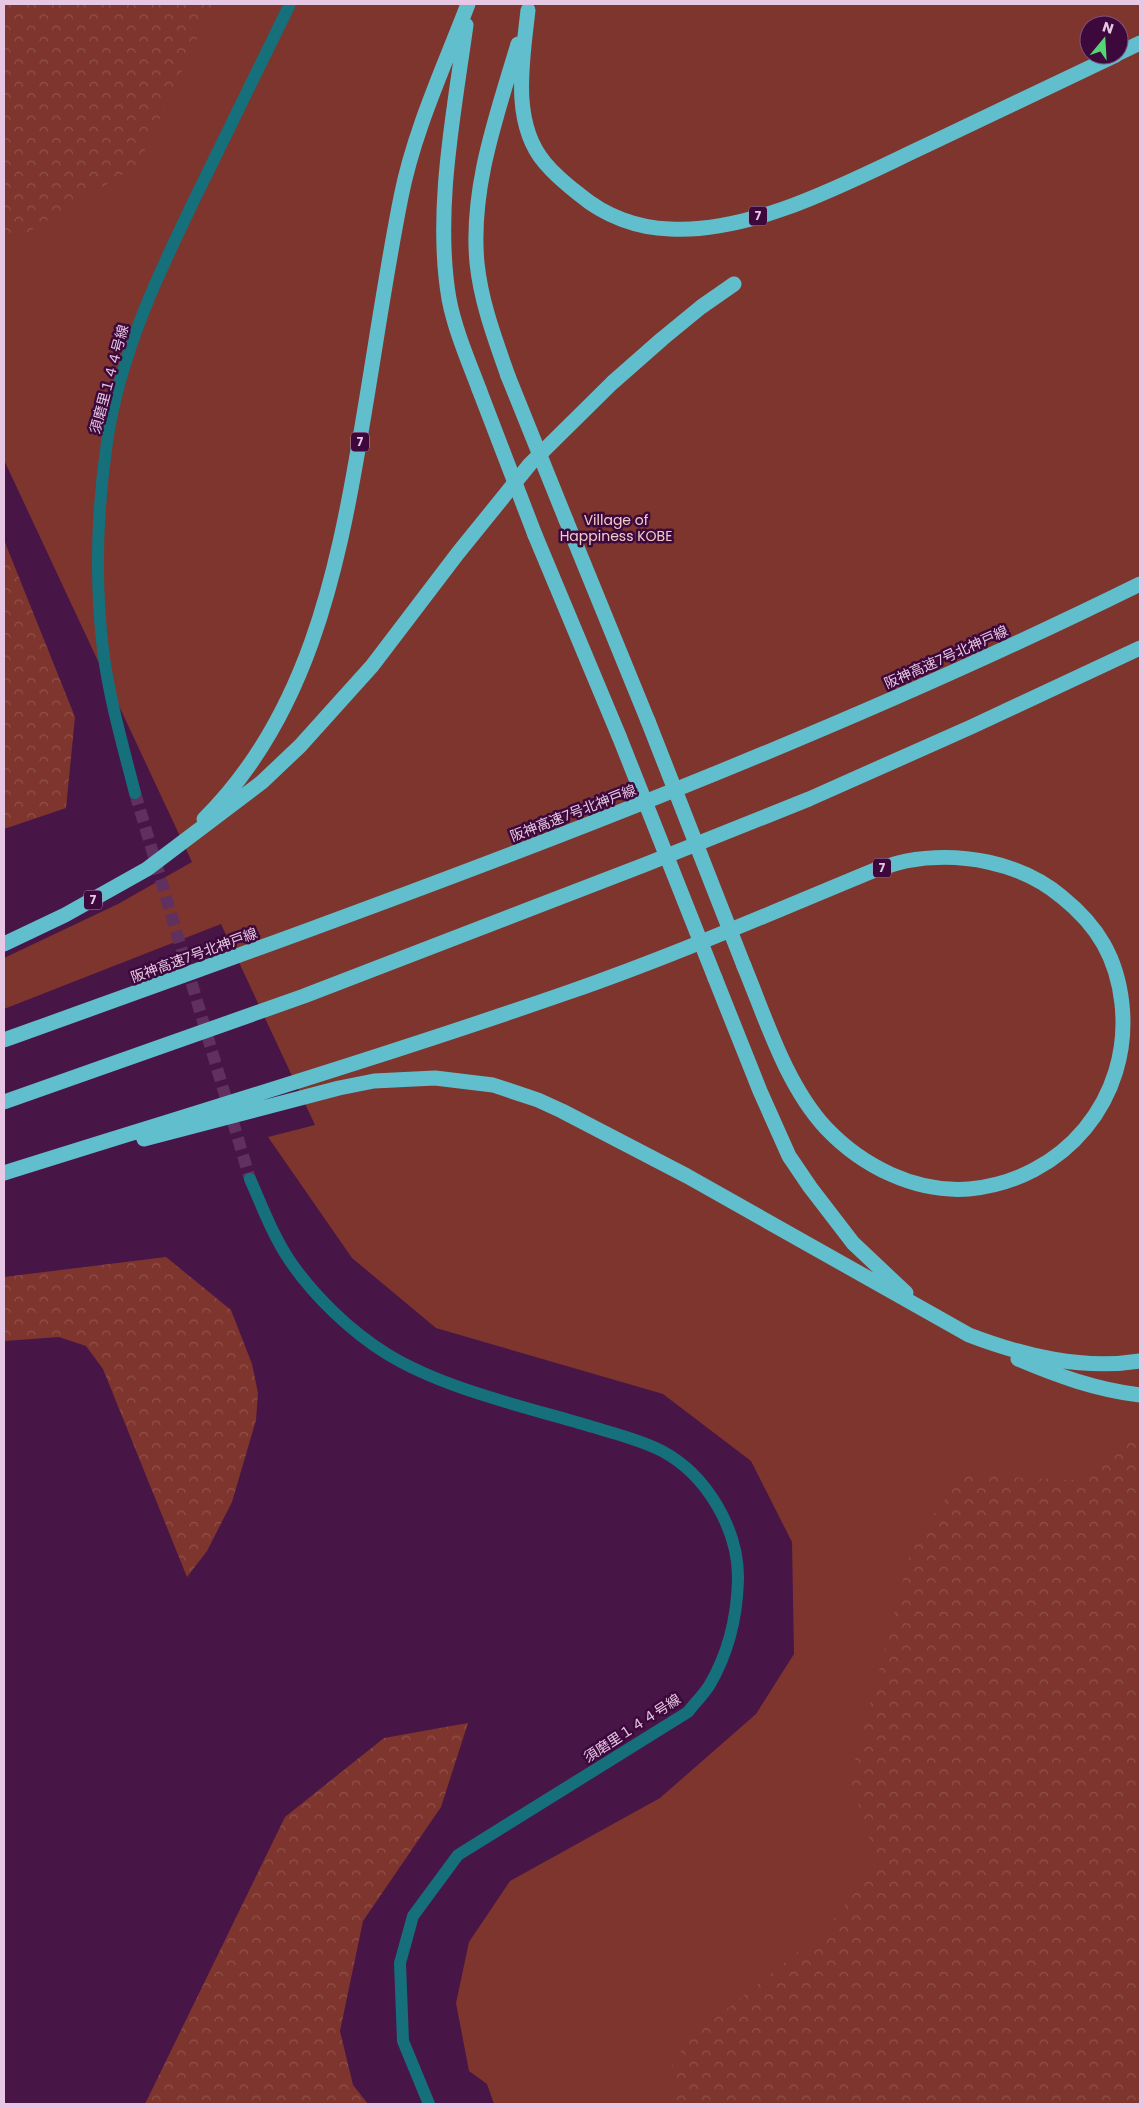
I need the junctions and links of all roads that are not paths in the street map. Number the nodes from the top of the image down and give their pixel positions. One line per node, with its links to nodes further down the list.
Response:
1 (290, 4): 8 (street, 須磨里１４４号線)
2 (469, 4): 9 (highway, 7); 16 (highway, 7, bridge)
3 (529, 7): 4 (highway, 7); 13 (highway, 7, bridge)
4 (1094, 65)
5 (734, 284): 9 (highway)
6 (1140, 584): 11 (highway, 阪神高速7号北神戸線)
7 (1140, 648): 12 (highway)
8 (135, 793)
9 (176, 846): 10 (highway, 7)
10 (4, 944)
11 (4, 1040)
12 (4, 1102)
13 (31, 1164): 14 (highway, 7); 16 (highway, 7)
14 (4, 1173)
15 (250, 1179): 19 (street, 須磨里１４４号線)
16 (969, 1335): 17 (highway, 7); 18 (highway, 7)
17 (1140, 1361)
18 (1140, 1395)
19 (429, 2104)

